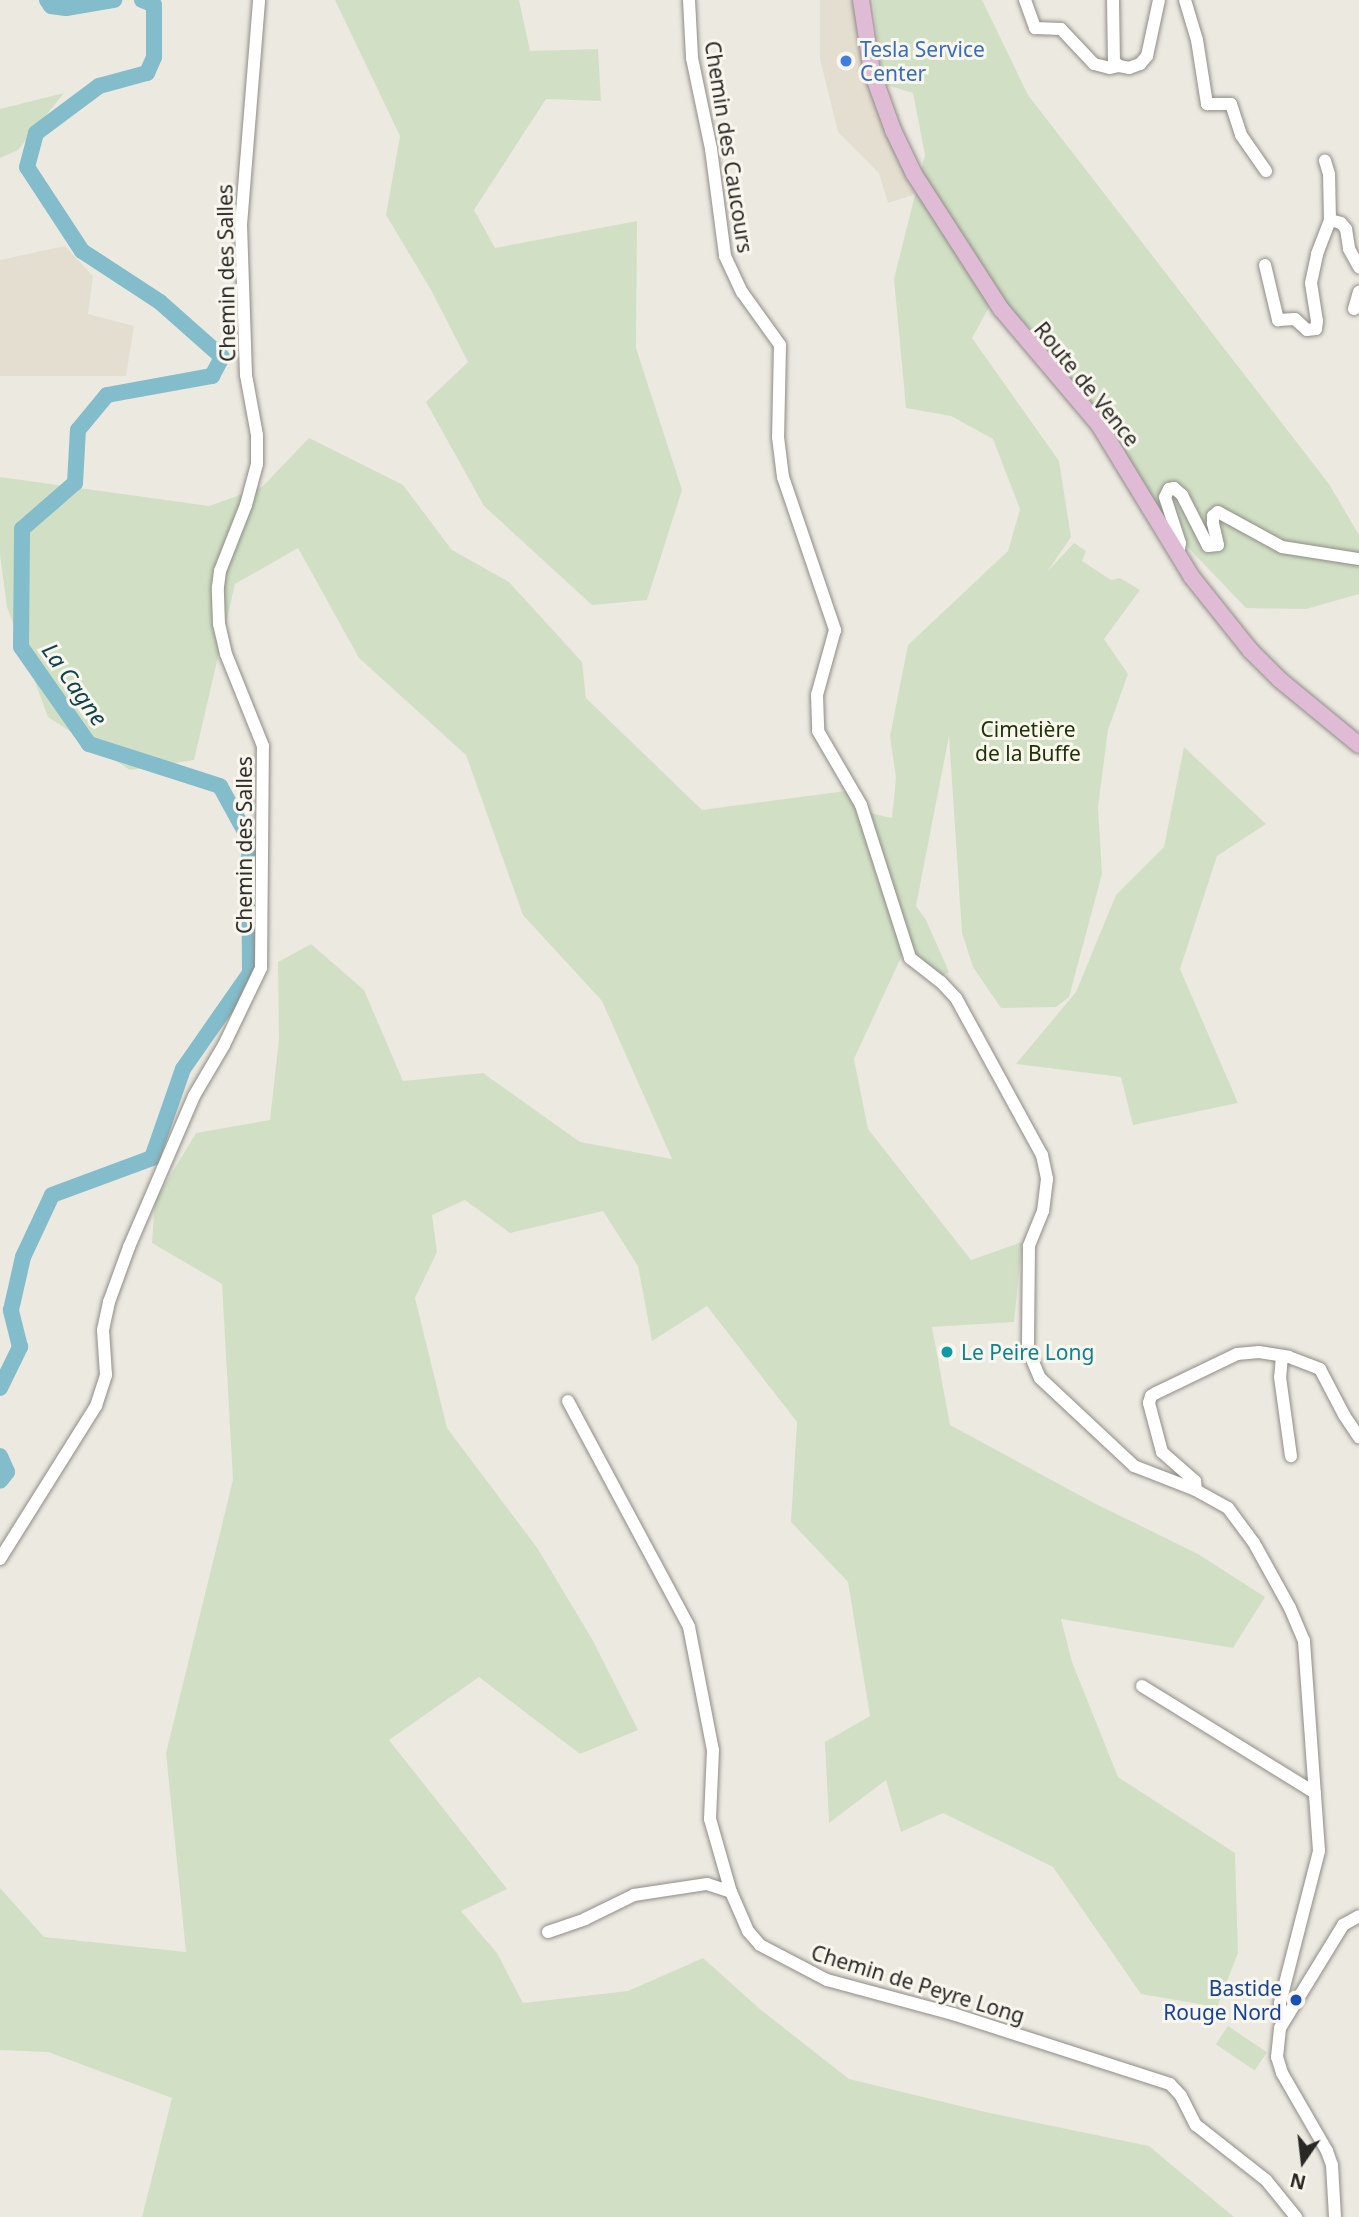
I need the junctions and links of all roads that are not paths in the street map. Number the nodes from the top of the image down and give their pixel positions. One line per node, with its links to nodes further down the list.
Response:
1 (259, 0): 24 (street, Chemin des Salles)
2 (688, 0): 23 (street, Chemin des Caucours)
3 (861, 0): 16 (main road, Route de Vence)
4 (1024, 0): 8 (street)
5 (1113, 0): 8 (street)
6 (1159, 0): 8 (street)
7 (1185, 0): 10 (street)
8 (1119, 66)
9 (1325, 161): 11 (street)
10 (1266, 171)
11 (1331, 220): 12 (street); 13 (street)
12 (1265, 265)
13 (1359, 267)
14 (1359, 292): 15 (street)
15 (1354, 309)
16 (1178, 555): 17 (street); 18 (main road, Route de Vence)
17 (1359, 559)
18 (1359, 745)
19 (1282, 1356): 21 (street); 22 (street); 23 (street)
20 (568, 1401): 27 (street, Chemin de Peyre Long)
21 (1359, 1437)
22 (1291, 1455)
23 (1196, 1490): 26 (street)
24 (0, 1559)
25 (1142, 1686): 26 (street)
26 (1315, 1793): 30 (street)
27 (732, 1892): 29 (street); 31 (street, Chemin de Peyre Long)
28 (1359, 1916): 30 (street)
29 (548, 1932)
30 (1282, 2023): 32 (street)
31 (1297, 2217)
32 (1335, 2217)

